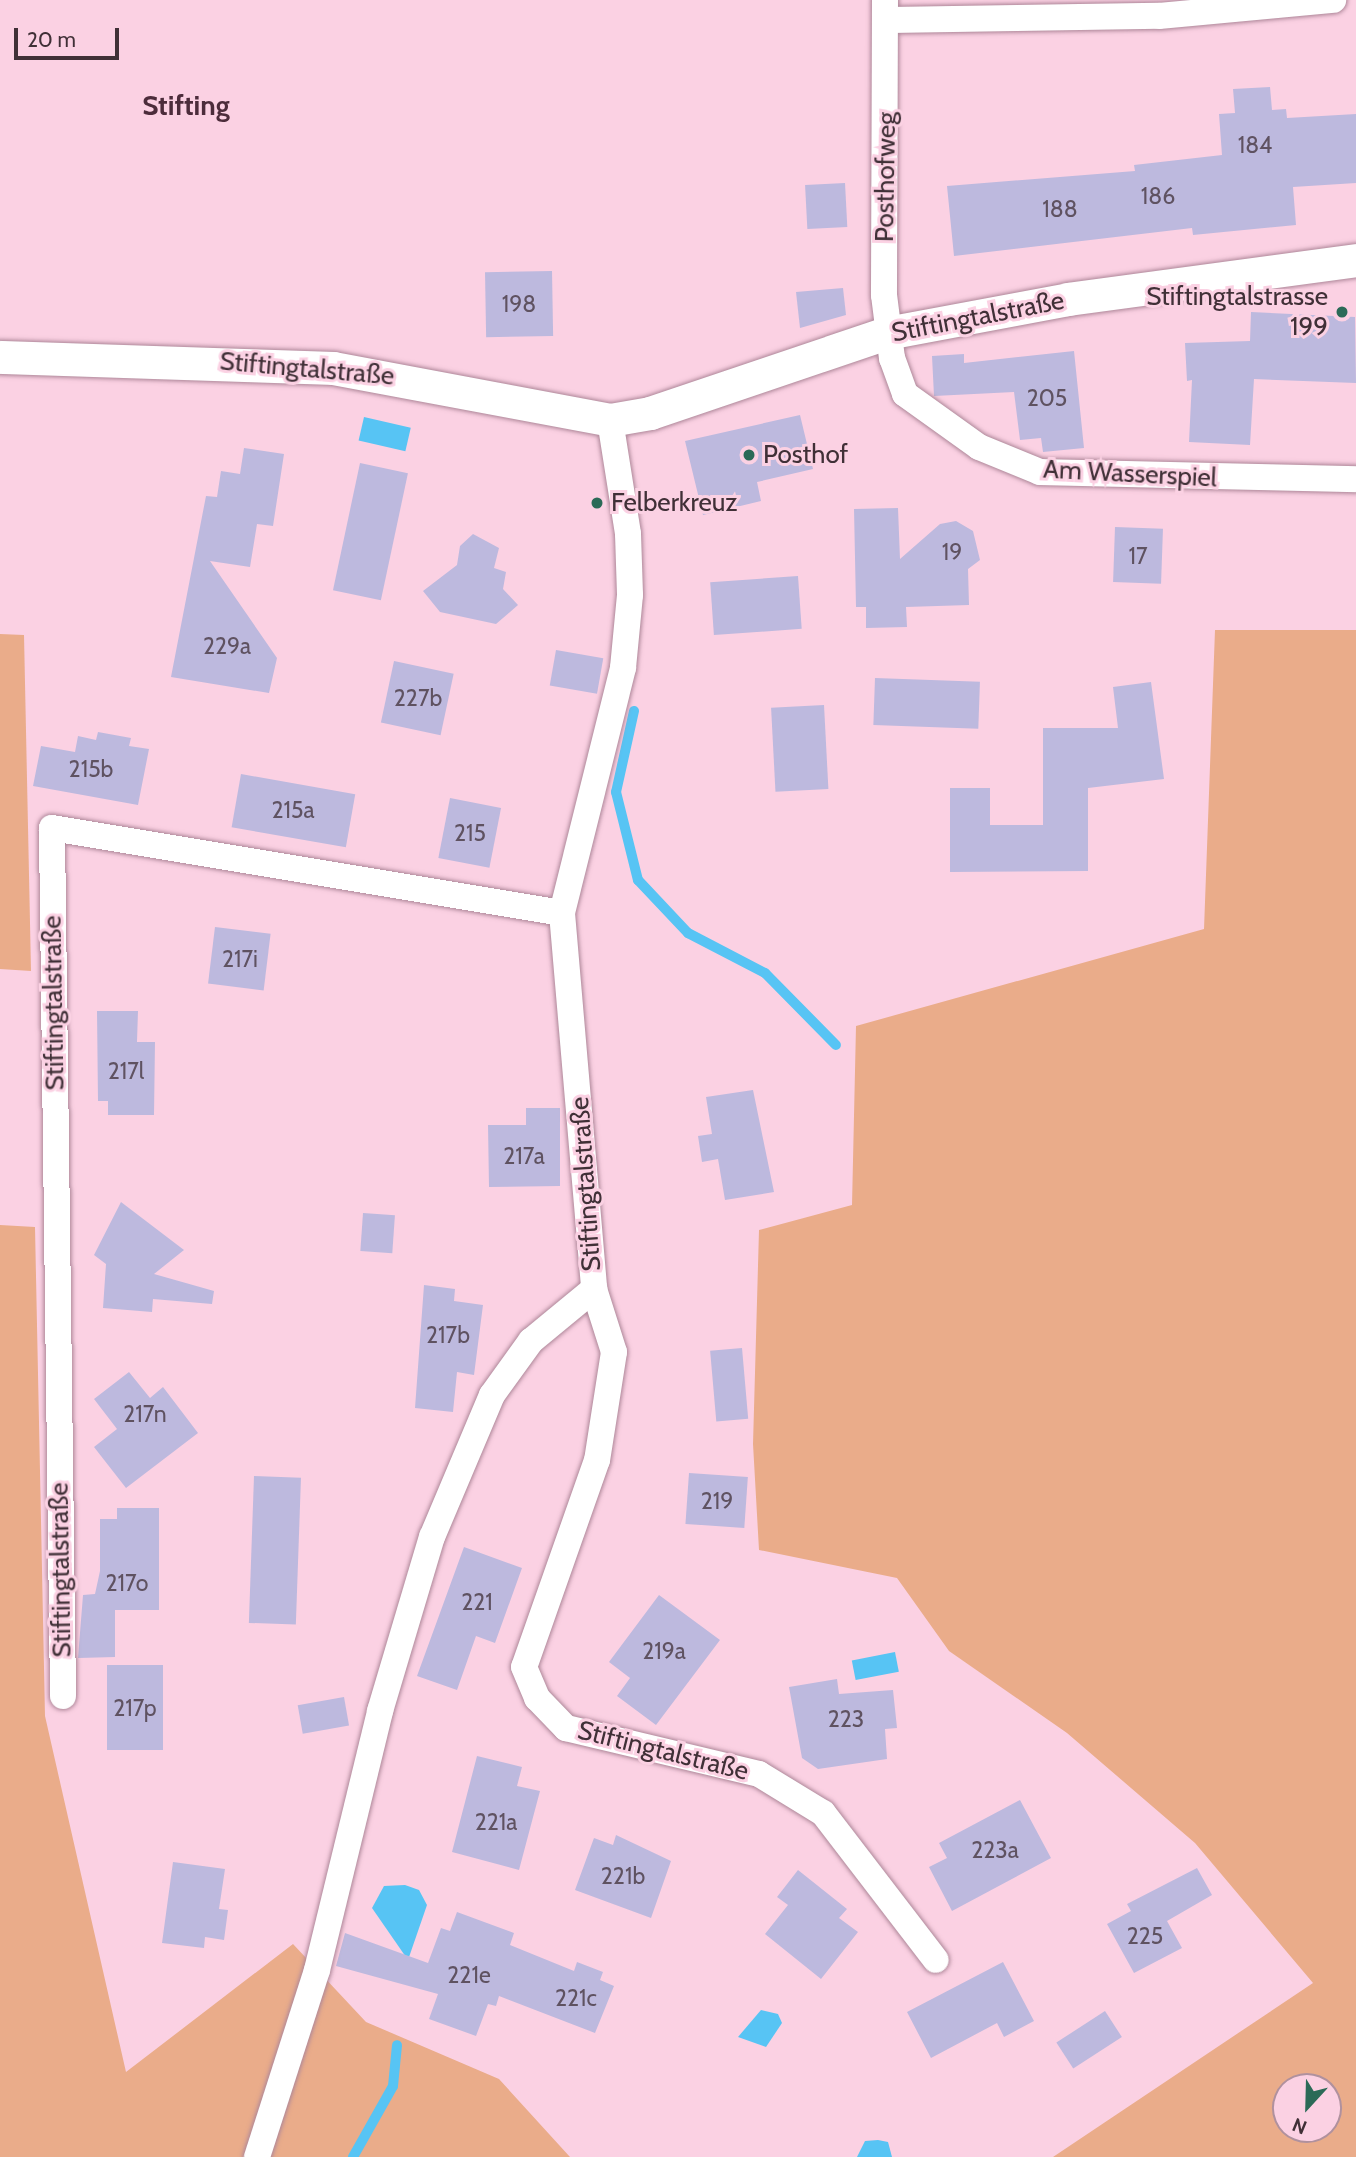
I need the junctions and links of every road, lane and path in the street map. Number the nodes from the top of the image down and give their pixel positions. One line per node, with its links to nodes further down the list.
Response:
1 (1333, 0): 2 (street, Posthofweg)
2 (887, 10): 4 (street, Posthofweg)
3 (1356, 260): 4 (street, Stiftingtalstraße)
4 (887, 333): 6 (street, Stiftingtalstraße); 7 (street, Am Wasserspiel)
5 (0, 357): 6 (street, Stiftingtalstraße)
6 (610, 420): 8 (street, Stiftingtalstraße)
7 (1356, 479)
8 (562, 913): 9 (street, Stiftingtalstraße); 10 (street, Stiftingtalstraße)
9 (594, 1289): 11 (street, Stiftingtalstraße); 12 (street, Stiftingtalstraße)
10 (63, 1696)
11 (936, 1960)
12 (257, 2157)

